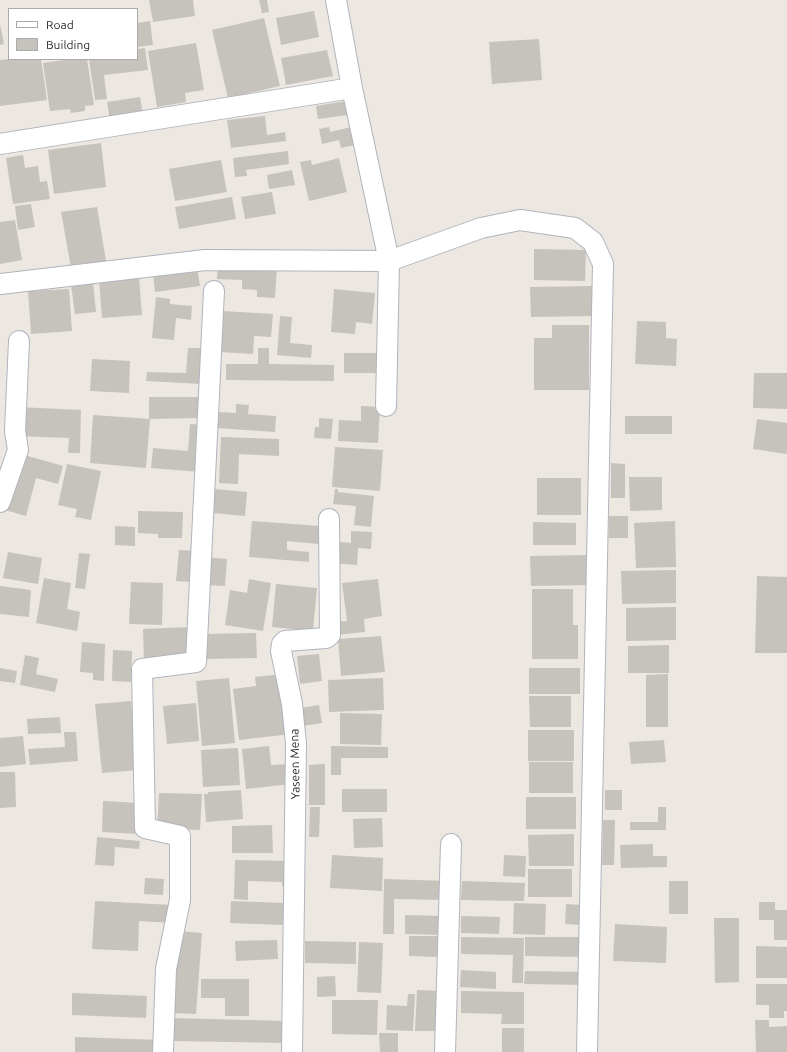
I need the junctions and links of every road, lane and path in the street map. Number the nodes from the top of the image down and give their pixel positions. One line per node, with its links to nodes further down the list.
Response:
1 (336, 0): 2 (street)
2 (352, 88): 3 (street); 4 (street)
3 (0, 144)
4 (389, 261): 5 (street); 8 (street); 16 (street)
5 (0, 284)
6 (214, 291): 13 (street)
7 (19, 340): 9 (street)
8 (386, 406)
9 (7, 431): 10 (street)
10 (0, 502)
11 (329, 519): 14 (street, Yaseen Mena)
12 (451, 844): 15 (street)
13 (163, 1052)
14 (292, 1052)
15 (445, 1052)
16 (587, 1052)

